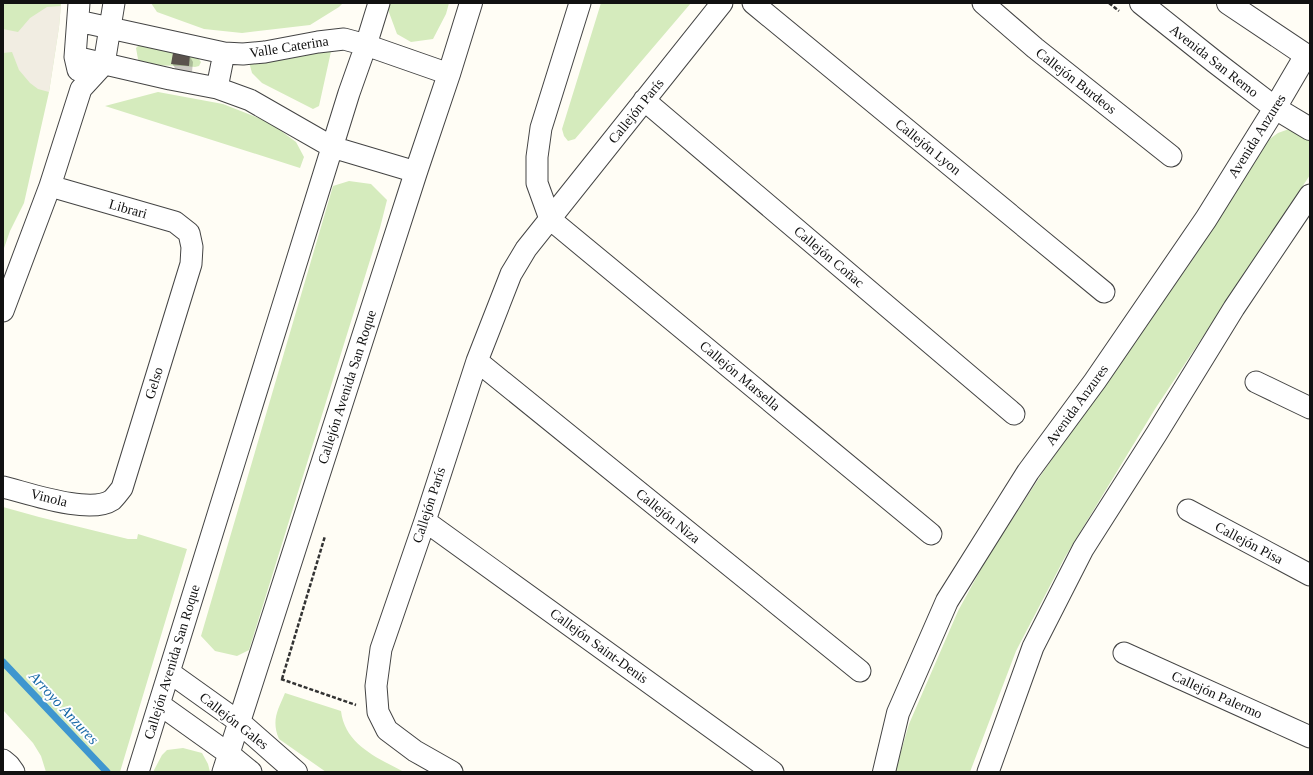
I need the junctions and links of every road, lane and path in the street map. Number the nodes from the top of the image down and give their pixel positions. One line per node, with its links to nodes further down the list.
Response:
1 (114, 3): 11 (street)
2 (378, 3): 12 (street, Callejón Avenida San Roque)
3 (471, 3): 17 (street, Callejón Avenida San Roque)
4 (580, 3): 28 (street)
5 (722, 3): 20 (street, Callejón París)
6 (753, 3): 30 (street, Callejón Lyon)
7 (983, 3): 24 (street, Callejón Burdeos)
8 (1141, 3): 21 (street, Avenida San Remo)
9 (1228, 3): 15 (street)
10 (79, 12): 11 (street, Valle Caterina); 14 (street)
11 (111, 27): 13 (street, Valle Caterina); 16 (street)
12 (366, 45): 13 (street, Valle Caterina); 17 (street, Valle Caterina); 23 (street, Callejón Avenida San Roque)
13 (224, 53): 18 (street)
14 (75, 57): 16 (street); 19 (street)
15 (1308, 57): 21 (street, Avenida Anzures)
16 (104, 64): 18 (street); 19 (street)
17 (449, 74): 25 (street, Callejón Avenida San Roque)
18 (217, 88): 23 (street)
19 (81, 89): 26 (street)
20 (644, 100): 28 (street, Callejón París); 35 (street, Callejón Coñac)
21 (1275, 108): 22 (street, Avenida San Remo); 58 (street, Avenida Anzures)
22 (1310, 129)
23 (332, 147): 25 (street); 45 (street, Callejón Avenida San Roque)
24 (1171, 156)
25 (416, 172): 43 (street, Callejón Avenida San Roque)
26 (50, 186): 29 (street, Librari); 31 (street)
27 (1310, 195): 59 (street)
28 (550, 219): 32 (street, Callejón París); 40 (street, Callejón Marsella)
29 (192, 247): 37 (street, Gelso)
30 (1104, 292)
31 (3, 311)
32 (477, 361): 39 (street, Callejón París); 44 (street, Callejón Niza)
33 (1256, 382): 34 (street)
34 (1310, 408)
35 (1014, 414)
36 (3, 486): 37 (street, Vinola)
37 (96, 506)
38 (1188, 510): 41 (street, Callejón Pisa)
39 (425, 520): 47 (street, Callejón París); 57 (street, Callejón Saint-Denis)
40 (931, 534)
41 (1310, 575)
42 (1124, 653): 49 (street, Callejón Palermo)
43 (256, 671): 47 (path); 48 (street, Callejón Avenida San Roque)
44 (860, 671)
45 (169, 672): 46 (street, Callejón Avenida San Roque); 48 (street, Callejón Gales)
46 (159, 704): 51 (street, Callejón Gales); 53 (street, Callejón Avenida San Roque)
47 (378, 712): 56 (street, Callejón París)
48 (239, 722): 51 (street, Callejón Avenida San Roque); 55 (street, Callejón Gales)
49 (1310, 736)
50 (3, 760): 52 (street)
51 (226, 763): 54 (street, Callejón Gales)
52 (14, 772)
53 (138, 772)
54 (251, 772)
55 (296, 772)
56 (452, 772)
57 (773, 772)
58 (884, 772)
59 (988, 772)

